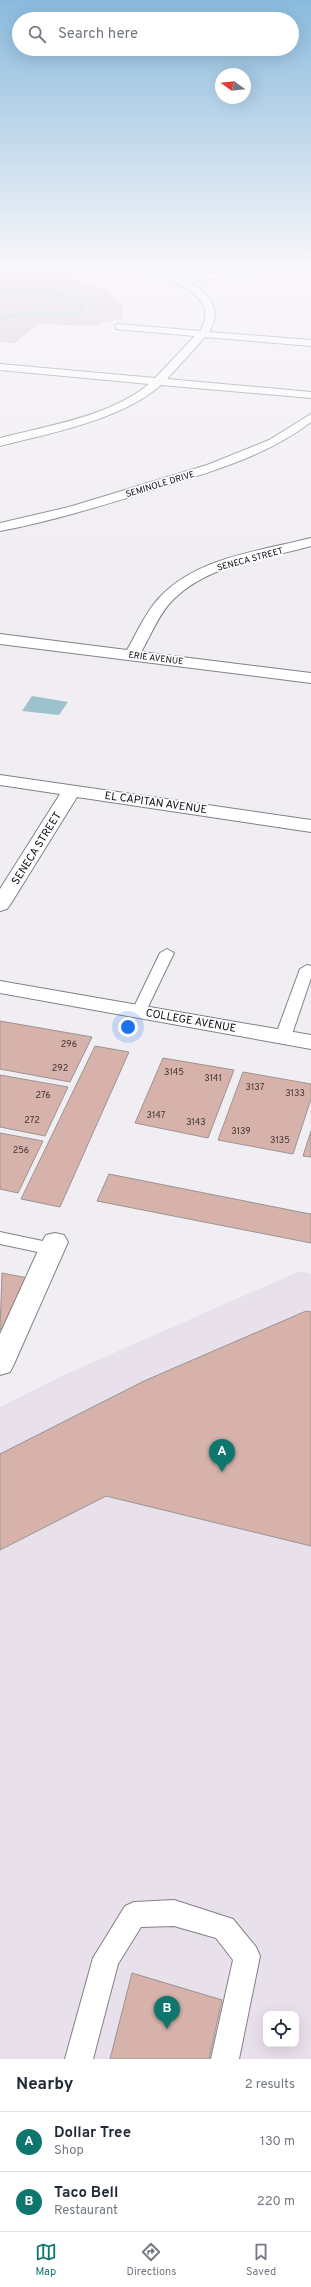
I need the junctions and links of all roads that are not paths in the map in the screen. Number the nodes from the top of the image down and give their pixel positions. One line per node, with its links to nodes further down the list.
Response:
1 (175, 366): 3 (street)
2 (0, 368): 3 (street)
3 (161, 382): 4 (street); 6 (street)
4 (311, 395)
5 (311, 417): 7 (street, SEMINOLE DRIVE)
6 (0, 442)
7 (0, 527)
8 (310, 544): 10 (street, SENECA STREET)
9 (0, 639): 10 (street, ERIE AVENUE)
10 (132, 655): 11 (street, ERIE AVENUE)
11 (311, 678)
12 (0, 780): 13 (street, EL CAPITAN AVENUE)
13 (72, 790): 14 (street, EL CAPITAN AVENUE); 15 (street, SENECA STREET)
14 (311, 826)
15 (0, 905)
16 (167, 953): 19 (lane)
17 (307, 969): 20 (lane)
18 (0, 987): 19 (street, COLLEGE AVENUE)
19 (139, 1011): 20 (street, COLLEGE AVENUE)
20 (283, 1037): 21 (street, COLLEGE AVENUE)
21 (311, 1042)
22 (0, 1238): 23 (lane)
23 (54, 1245): 24 (street)
24 (0, 1364)
25 (79, 2059): 26 (lane)
26 (226, 2059)

